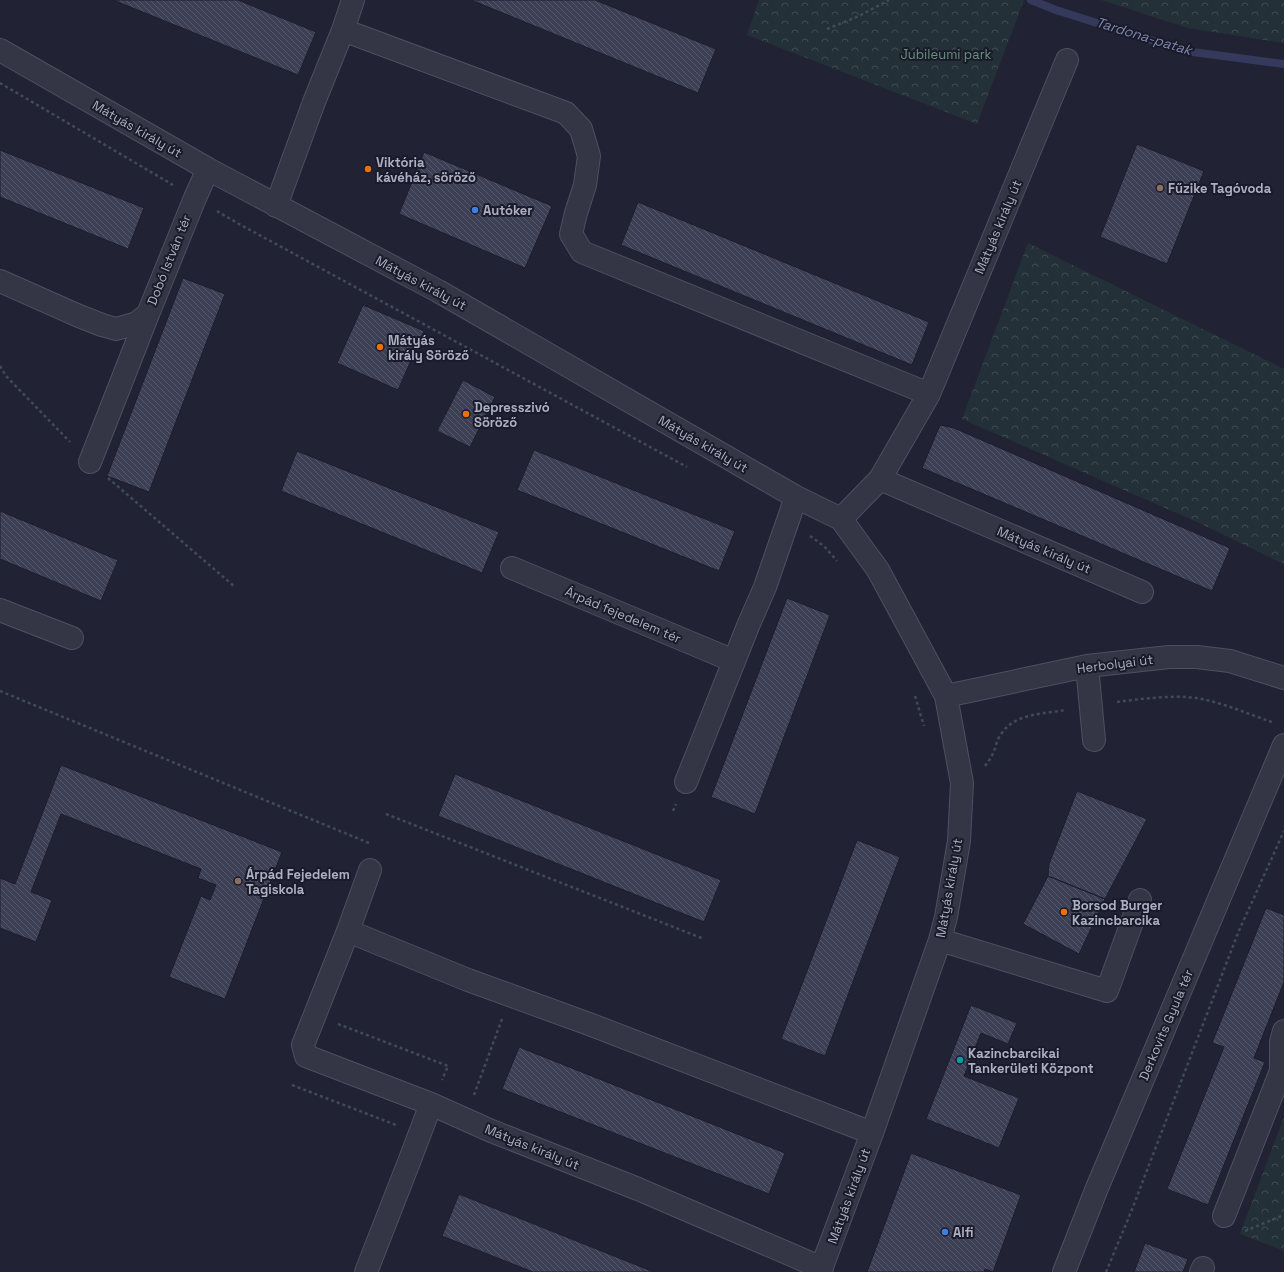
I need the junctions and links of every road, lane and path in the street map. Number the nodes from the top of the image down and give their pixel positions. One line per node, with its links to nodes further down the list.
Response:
1 (353, 0): 4 (street)
2 (889, 0): 3 (path)
3 (827, 29)
4 (343, 30): 10 (street); 14 (street)
5 (0, 50): 8 (street, Mátyás király út)
6 (1067, 60): 14 (street, Mátyás király út)
7 (0, 83): 9 (path)
8 (208, 170): 9 (street, Dobó István tér); 10 (street, Mátyás király út)
9 (195, 198): 12 (street, Dobó István tér); 16 (path)
10 (276, 206): 18 (street, Mátyás király út)
11 (0, 281): 12 (street, Dobó István tér)
12 (148, 314): 15 (street)
13 (0, 366): 15 (path)
14 (929, 394): 17 (street, Mátyás király út)
15 (90, 462): 23 (path)
16 (690, 468)
17 (880, 479): 19 (street, Mátyás király út); 24 (street, Mátyás király út)
18 (796, 497): 19 (street, Mátyás király út); 20 (street)
19 (841, 519): 32 (street, Mátyás király út)
20 (787, 521): 21 (path); 27 (street)
21 (839, 562)
22 (512, 568): 27 (street, Árpád fejedelem tér)
23 (235, 587)
24 (1142, 592)
25 (0, 610): 26 (street)
26 (72, 638)
27 (734, 661): 40 (street)
28 (1087, 666): 29 (street, Herbolyai út); 32 (street, Herbolyai út); 33 (street)
29 (1284, 678)
30 (0, 691): 43 (path)
31 (914, 693): 35 (path)
32 (946, 696): 38 (street, Mátyás király út)
33 (1091, 706): 34 (path); 36 (street); 38 (path)
34 (1277, 724)
35 (924, 728)
36 (1094, 740)
37 (1284, 745): 39 (street, Derkovits Gyula tér)
38 (962, 781): 48 (street, Mátyás király út)
39 (1277, 781): 63 (street, Derkovits Gyula tér)
40 (686, 782)
41 (386, 814): 47 (path)
42 (1284, 831): 64 (path)
43 (376, 846)
44 (370, 870): 46 (street)
45 (1140, 900): 48 (street)
46 (348, 931): 49 (street); 50 (street)
47 (704, 939)
48 (940, 940): 57 (street, Mátyás király út)
49 (511, 996): 55 (path); 57 (street)
50 (314, 1016): 53 (path); 54 (street, Mátyás király út)
51 (1284, 1031): 59 (street)
52 (292, 1085): 56 (path)
53 (440, 1085)
54 (430, 1104): 55 (street, Mátyás király út); 56 (street)
55 (464, 1119): 61 (street, Mátyás király út)
56 (419, 1133): 62 (street)
57 (872, 1133): 61 (street, Mátyás király út)
58 (1284, 1215): 60 (path)
59 (1224, 1216)
60 (1241, 1233)
61 (821, 1270)
62 (366, 1272)
63 (1064, 1272)
64 (1106, 1272)

